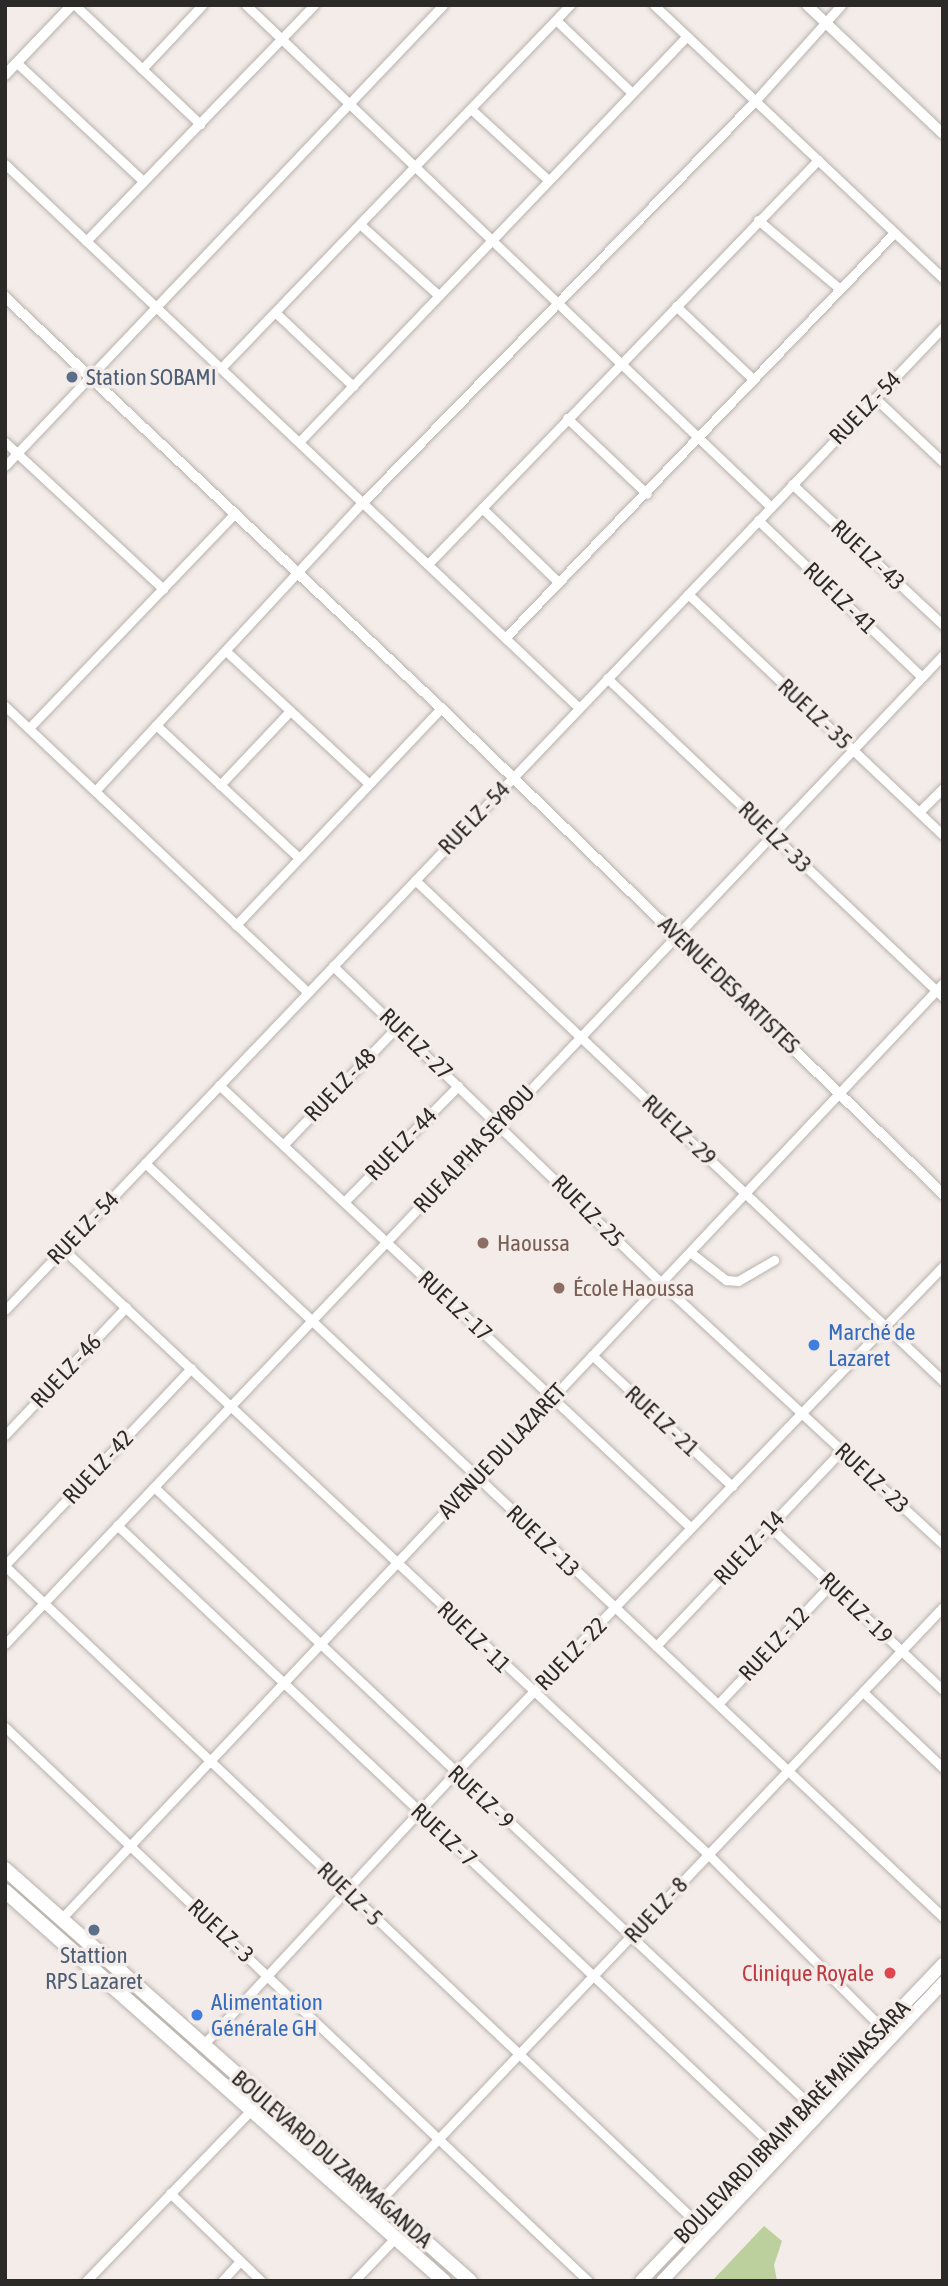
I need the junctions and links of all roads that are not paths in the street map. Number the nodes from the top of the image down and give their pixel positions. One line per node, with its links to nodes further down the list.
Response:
1 (73, 5): 14 (street); 15 (street)
2 (202, 5): 15 (street)
3 (246, 5): 13 (street)
4 (314, 5): 13 (street)
5 (443, 5): 19 (street)
6 (570, 5): 10 (street)
7 (654, 5): 12 (street)
8 (807, 5): 11 (street)
9 (841, 5): 11 (street)
10 (556, 20): 17 (street); 20 (street)
11 (825, 23): 18 (street); 22 (street)
12 (687, 36): 17 (street); 18 (street)
13 (281, 39): 19 (street); 21 (street)
14 (17, 63): 16 (street); 27 (street)
15 (142, 69): 21 (street)
16 (5, 75)
17 (632, 93): 26 (street)
18 (755, 101): 23 (street); 37 (street)
19 (349, 104): 25 (street); 39 (street)
20 (472, 110): 25 (street); 26 (street)
21 (200, 124): 27 (street)
22 (943, 134)
23 (818, 160): 28 (street); 30 (street)
24 (5, 164): 32 (street)
25 (417, 169): 29 (street); 31 (street)
26 (548, 179): 31 (street)
27 (142, 181): 32 (street)
28 (758, 220): 34 (street); 38 (street)
29 (362, 226): 35 (street); 40 (street)
30 (894, 233): 33 (street); 34 (street)
31 (494, 239): 35 (street); 37 (street)
32 (86, 241): 39 (street)
33 (943, 278)
34 (840, 289): 45 (street)
35 (438, 295): 46 (street)
36 (5, 297): 44 (street, AVENUE DES ARTISTES)
37 (559, 302): 42 (street); 57 (street)
38 (676, 306): 42 (street); 45 (street)
39 (156, 307): 43 (street); 44 (street)
40 (277, 314): 43 (street); 46 (street)
41 (943, 327): 47 (street, RUE LZ - 54)
42 (620, 362): 48 (street); 49 (street)
43 (221, 369): 50 (street)
44 (91, 376): 52 (street); 60 (street, AVENUE DES ARTISTES)
45 (753, 379): 49 (street)
46 (354, 386): 50 (street)
47 (875, 398): 53 (street); 55 (street, RUE LZ - 54)
48 (567, 418): 56 (street); 59 (street)
49 (698, 438): 56 (street); 58 (street)
50 (300, 441): 57 (street)
51 (5, 442): 52 (street)
52 (17, 454): 54 (street); 65 (street)
53 (943, 462)
54 (5, 466)
55 (792, 484): 58 (street, RUE LZ - 54); 67 (street, RUE LZ - 43)
56 (647, 494): 64 (street)
57 (363, 502): 62 (street); 63 (street)
58 (771, 507): 61 (street, RUE LZ - 54)
59 (482, 508): 62 (street); 64 (street)
60 (235, 513): 63 (street, AVENUE DES ARTISTES); 65 (street)
61 (758, 520): 66 (street, RUE LZ - 54); 71 (street, RUE LZ - 41)
62 (428, 564): 68 (street)
63 (298, 574): 69 (street); 74 (street, AVENUE DES ARTISTES)
64 (559, 583): 68 (street)
65 (163, 589): 78 (street)
66 (688, 594): 72 (street, RUE LZ - 54); 79 (street, RUE LZ - 35)
67 (943, 625)
68 (506, 638): 75 (street)
69 (226, 651): 76 (street); 77 (street)
70 (943, 654): 71 (street, RUE ALPHA SEYBOU)
71 (922, 677): 79 (street, RUE ALPHA SEYBOU)
72 (607, 678): 75 (street, RUE LZ - 54); 86 (street, RUE LZ - 33)
73 (5, 706): 78 (street)
74 (441, 708): 80 (street, AVENUE DES ARTISTES); 82 (street)
75 (579, 708): 80 (street, RUE LZ - 54)
76 (290, 711): 81 (street); 82 (street)
77 (156, 726): 81 (street); 84 (street)
78 (29, 728): 84 (street)
79 (853, 750): 85 (street, RUE LZ - 35); 86 (street, RUE ALPHA SEYBOU)
80 (512, 779): 89 (street, RUE LZ - 54); 91 (street, AVENUE DES ARTISTES)
81 (220, 785): 88 (street)
82 (369, 785): 88 (street)
83 (943, 788): 85 (street)
84 (95, 791): 90 (street)
85 (919, 813): 87 (street, RUE LZ - 35)
86 (772, 834): 91 (street, RUE ALPHA SEYBOU); 93 (street, RUE LZ - 33)
87 (943, 835)
88 (299, 858): 90 (street)
89 (415, 880): 92 (street, RUE LZ - 54); 96 (street, RUE LZ - 29)
90 (236, 925): 94 (street)
91 (677, 936): 96 (street, RUE ALPHA SEYBOU); 99 (street, AVENUE DES ARTISTES)
92 (333, 966): 94 (street, RUE LZ - 54); 95 (street, RUE LZ - 27)
93 (940, 990): 99 (street, AVENUE DU LAZARET)
94 (308, 993): 97 (street, RUE LZ - 54)
95 (398, 1026): 98 (street, RUE LZ - 27); 101 (street, RUE LZ - 48)
96 (580, 1037): 100 (street, RUE ALPHA SEYBOU); 103 (street, RUE LZ - 29)
97 (219, 1085): 101 (street, RUE LZ - 17); 102 (street, RUE LZ - 54)
98 (458, 1086): 100 (street, RUE LZ - 27); 105 (street, RUE LZ - 44)
99 (841, 1091): 103 (street, AVENUE DU LAZARET); 104 (street, AVENUE DES ARTISTES)
100 (499, 1123): 106 (street, RUE ALPHA SEYBOU); 111 (street, RUE LZ - 25)
101 (283, 1145): 105 (street, RUE LZ - 17)
102 (145, 1163): 107 (street, RUE LZ - 54); 114 (street, RUE LZ - 13)
103 (746, 1193): 108 (street, AVENUE DU LAZARET); 115 (street, RUE LZ - 29)
104 (943, 1194)
105 (344, 1202): 106 (street, RUE LZ - 17)
106 (386, 1242): 114 (street, RUE ALPHA SEYBOU); 119 (street, RUE LZ - 17)
107 (63, 1249): 112 (street, RUE LZ - 11); 113 (street, RUE LZ - 54)
108 (690, 1252): 109 (street); 111 (street, AVENUE DU LAZARET)
109 (774, 1260)
110 (943, 1266): 115 (street, RUE LZ - 22)
111 (661, 1283): 116 (street, AVENUE DU LAZARET); 121 (street, RUE LZ - 25)
112 (127, 1307): 117 (street, RUE LZ - 11); 122 (street, RUE LZ - 46)
113 (5, 1310)
114 (312, 1320): 120 (street, RUE ALPHA SEYBOU); 124 (street, RUE LZ - 13)
115 (885, 1327): 118 (street, RUE LZ - 29); 121 (street, RUE LZ - 22)
116 (592, 1355): 119 (street, AVENUE DU LAZARET); 125 (street, RUE LZ - 21)
117 (191, 1368): 120 (street, RUE LZ - 11); 132 (street, RUE LZ - 42)
118 (943, 1381)
119 (552, 1398): 124 (street, AVENUE DU LAZARET); 129 (street, RUE LZ - 17)
120 (231, 1405): 126 (street, RUE ALPHA SEYBOU); 131 (street, RUE LZ - 11)
121 (803, 1410): 123 (street, RUE LZ - 23); 125 (street, RUE LZ - 22)
122 (5, 1435)
123 (842, 1450): 128 (street, RUE LZ - 14); 130 (street, RUE LZ - 23)
124 (477, 1478): 131 (street, AVENUE DU LAZARET); 136 (street, RUE LZ - 13)
125 (732, 1486): 129 (street, RUE LZ - 22)
126 (154, 1487): 127 (street, RUE ALPHA SEYBOU); 138 (street, RUE LZ - 9)
127 (117, 1525): 134 (street, RUE ALPHA SEYBOU); 141 (street, RUE LZ - 7)
128 (769, 1526): 133 (street, RUE LZ - 19); 139 (street, RUE LZ - 14)
129 (691, 1528): 136 (street, RUE LZ - 22)
130 (943, 1544)
131 (397, 1563): 138 (street, AVENUE DU LAZARET); 144 (street, RUE LZ - 11)
132 (5, 1566): 134 (street, RUE LZ - 5)
133 (831, 1584): 140 (street, RUE LZ - 19); 145 (street, RUE LZ - 12)
134 (45, 1602): 137 (street, RUE ALPHA SEYBOU); 147 (street, RUE LZ - 5)
135 (943, 1607): 140 (street, RUE LZ - 8)
136 (614, 1609): 139 (street, RUE LZ - 13); 144 (street, RUE LZ - 22)
137 (5, 1644)
138 (321, 1644): 141 (street, AVENUE DU LAZARET); 150 (street, RUE LZ - 9)
139 (656, 1646): 145 (street, RUE LZ - 13)
140 (902, 1651): 142 (street, RUE LZ - 19); 143 (street, RUE LZ - 8)
141 (283, 1683): 147 (street, AVENUE DU LAZARET); 151 (street, RUE LZ - 7)
142 (943, 1690)
143 (863, 1692): 148 (street); 149 (street, RUE LZ - 8)
144 (533, 1693): 150 (street, RUE LZ - 22); 153 (street, RUE LZ - 11)
145 (718, 1704): 149 (street, RUE LZ - 13)
146 (5, 1727): 152 (street, RUE LZ - 3)
147 (210, 1761): 152 (street, AVENUE DU LAZARET); 156 (street, RUE LZ - 5)
148 (943, 1768)
149 (788, 1771): 153 (street, RUE LZ - 8); 157 (street, RUE LZ - 13)
150 (455, 1773): 151 (street, RUE LZ - 22); 159 (street, RUE LZ - 9)
151 (420, 1813): 156 (street, RUE LZ - 22); 162 (street, RUE LZ - 7)
152 (130, 1846): 158 (street, AVENUE DU LAZARET); 161 (street, RUE LZ - 3)
153 (709, 1855): 159 (street, RUE LZ - 8); 164 (street, RUE LZ - 11)
154 (5, 1869): 158 (main road, BOULEVARD DU ZARMAGANDA)
155 (5, 1891): 168 (main road, BOULEVARD DU ZARMAGANDA)
156 (348, 1892): 161 (street, RUE LZ - 22); 166 (street, RUE LZ - 5)
157 (943, 1917)
158 (61, 1919): 165 (main road, BOULEVARD DU ZARMAGANDA)
159 (630, 1938): 162 (street, RUE LZ - 8); 167 (street, RUE LZ - 9)
160 (943, 1964): 164 (main road, BOULEVARD IBRAIM BARÉ MAÏNASSARA)
161 (267, 1975): 165 (street, RUE LZ - 22); 169 (street, RUE LZ - 3)
162 (594, 1976): 166 (street, RUE LZ - 8); 170 (street, RUE LZ - 7)
163 (943, 1983): 185 (main road, BOULEVARD IBRAIM BARÉ MAÏNASSARA)
164 (882, 2028): 167 (main road, BOULEVARD IBRAIM BARÉ MAÏNASSARA)
165 (203, 2045): 172 (main road, BOULEVARD DU ZARMAGANDA)
166 (519, 2055): 169 (street, RUE LZ - 8); 174 (street, RUE LZ - 5)
167 (810, 2105): 170 (main road, BOULEVARD IBRAIM BARÉ MAÏNASSARA)
168 (252, 2109): 171 (street); 173 (main road, BOULEVARD DU ZARMAGANDA)
169 (434, 2139): 172 (street, RUE LZ - 8); 183 (street, RUE LZ - 3)
170 (771, 2144): 174 (main road, BOULEVARD IBRAIM BARÉ MAÏNASSARA)
171 (170, 2193): 176 (street); 177 (street)
172 (380, 2200): 173 (street, RUE LZ - 8); 182 (main road, BOULEVARD DU ZARMAGANDA)
173 (369, 2212): 175 (main road, BOULEVARD DU ZARMAGANDA)
174 (696, 2222): 184 (main road, BOULEVARD IBRAIM BARÉ MAÏNASSARA)
175 (396, 2237): 180 (street); 181 (main road, BOULEVARD DU ZARMAGANDA)
176 (240, 2261): 178 (street); 179 (street)
177 (86, 2281)
178 (222, 2281)
179 (261, 2281)
180 (354, 2281)
181 (444, 2281)
182 (470, 2281)
183 (588, 2281)
184 (641, 2281)
185 (662, 2281)

